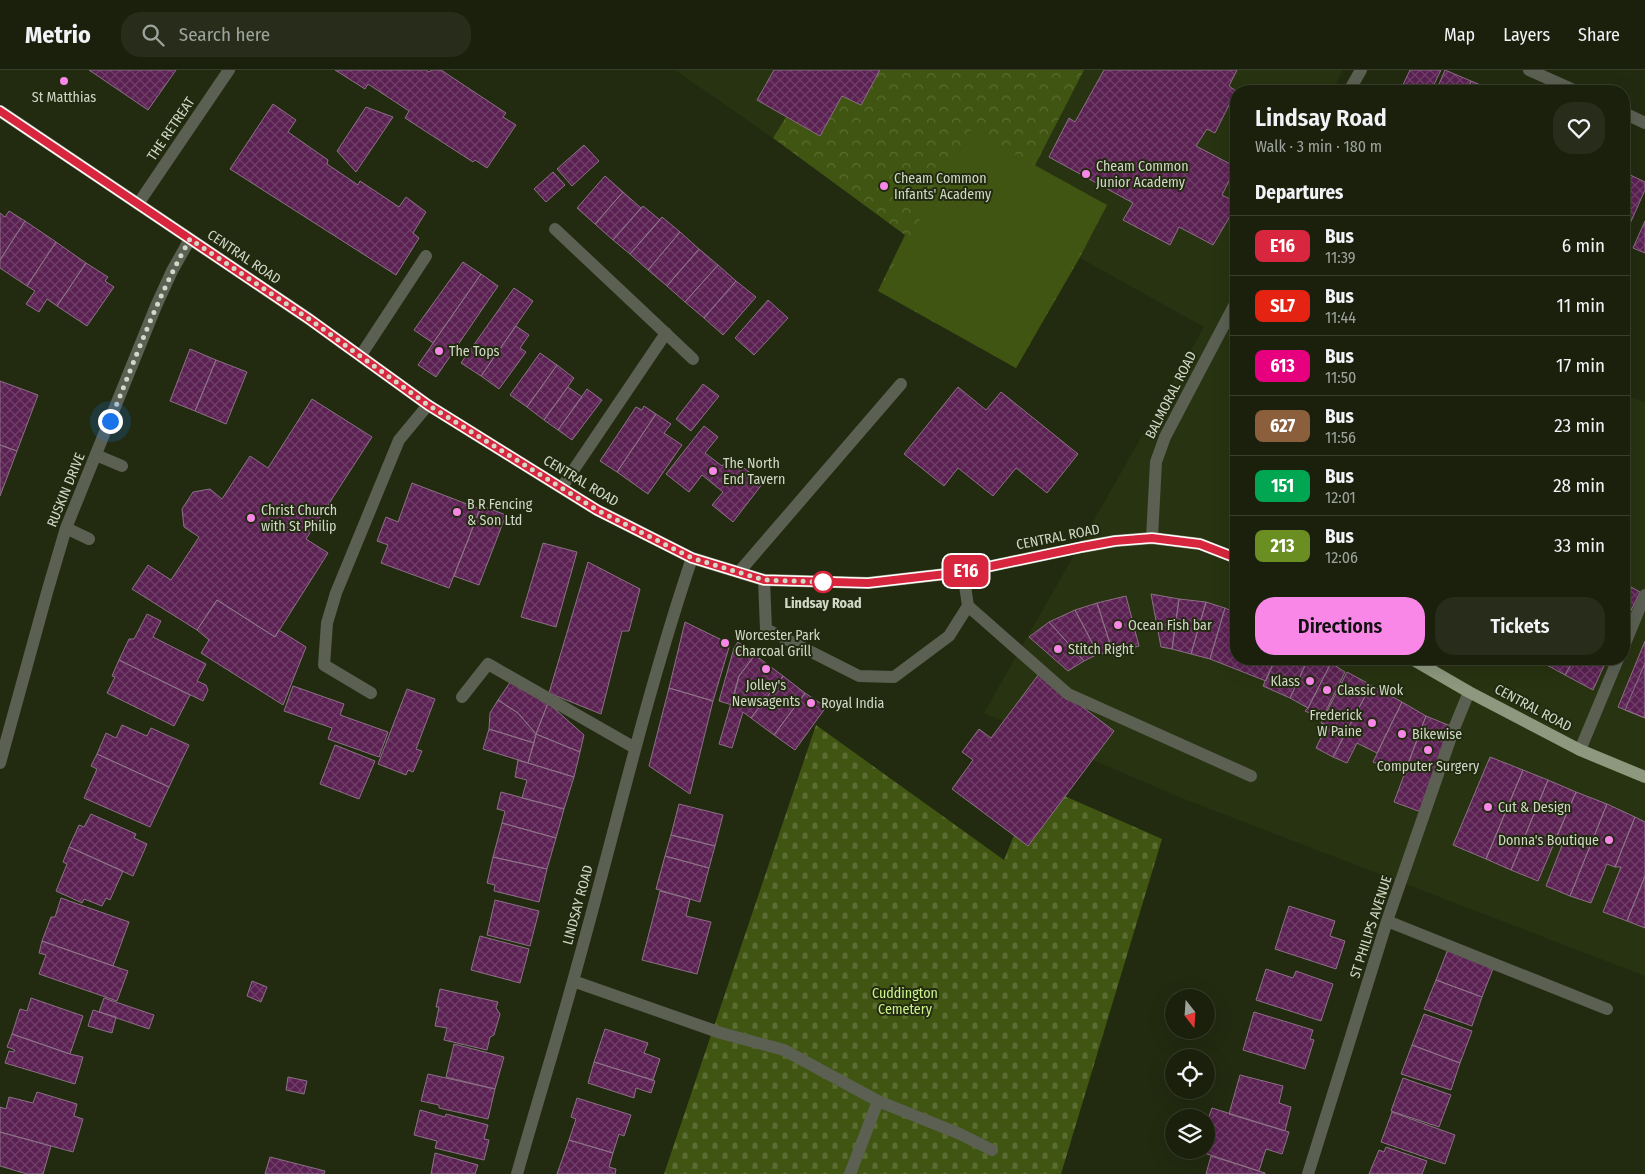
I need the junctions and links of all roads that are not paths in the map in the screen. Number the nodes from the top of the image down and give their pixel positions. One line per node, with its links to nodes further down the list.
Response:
1 (229, 70): 9 (street, THE RETREAT)
2 (1361, 70): 4 (street)
3 (1529, 70): 5 (street)
4 (1352, 85)
5 (1563, 85)
6 (0, 111): 9 (main road, CENTRAL ROAD)
7 (1630, 116): 8 (street)
8 (1645, 122)
9 (138, 204): 11 (main road, CENTRAL ROAD)
10 (555, 229): 14 (street)
11 (190, 239): 15 (main road, CENTRAL ROAD); 19 (street, RUSKIN DRIVE)
12 (426, 256): 15 (street)
13 (1230, 313): 23 (street, BALMORAL ROAD)
14 (666, 333): 16 (street); 21 (street)
15 (361, 355): 18 (main road, CENTRAL ROAD)
16 (693, 359)
17 (901, 384): 27 (street)
18 (428, 405): 21 (main road, CENTRAL ROAD); 36 (street)
19 (96, 456): 20 (street); 22 (street, RUSKIN DRIVE)
20 (122, 466)
21 (562, 487): 26 (main road, CENTRAL ROAD)
22 (66, 528): 24 (street); 40 (street, RUSKIN DRIVE)
23 (1152, 538): 25 (main road, CENTRAL ROAD); 28 (main road, CENTRAL ROAD)
24 (89, 539)
25 (1230, 556)
26 (692, 558): 27 (main road, CENTRAL ROAD); 38 (street, LINDSAY ROAD)
27 (739, 572): 29 (main road, CENTRAL ROAD)
28 (963, 572): 29 (main road, CENTRAL ROAD); 31 (street)
29 (764, 580): 31 (street)
30 (1645, 595): 32 (street)
31 (968, 606): 41 (street)
32 (1630, 631)
33 (1422, 665): 35 (main road, CENTRAL ROAD)
34 (1615, 665): 39 (street)
35 (1469, 692): 39 (main road, CENTRAL ROAD); 43 (street, ST PHILIPS AVENUE)
36 (371, 693)
37 (462, 697): 38 (street)
38 (634, 748): 44 (street, LINDSAY ROAD)
39 (1580, 750): 42 (main road, CENTRAL ROAD)
40 (0, 763)
41 (1251, 776)
42 (1645, 777)
43 (1387, 921): 45 (street); 50 (street, ST PHILIPS AVENUE)
44 (573, 981): 46 (street); 48 (street, LINDSAY ROAD)
45 (1607, 1010)
46 (878, 1101): 47 (street); 49 (street)
47 (992, 1150)
48 (517, 1174)
49 (850, 1174)
50 (1308, 1174)

